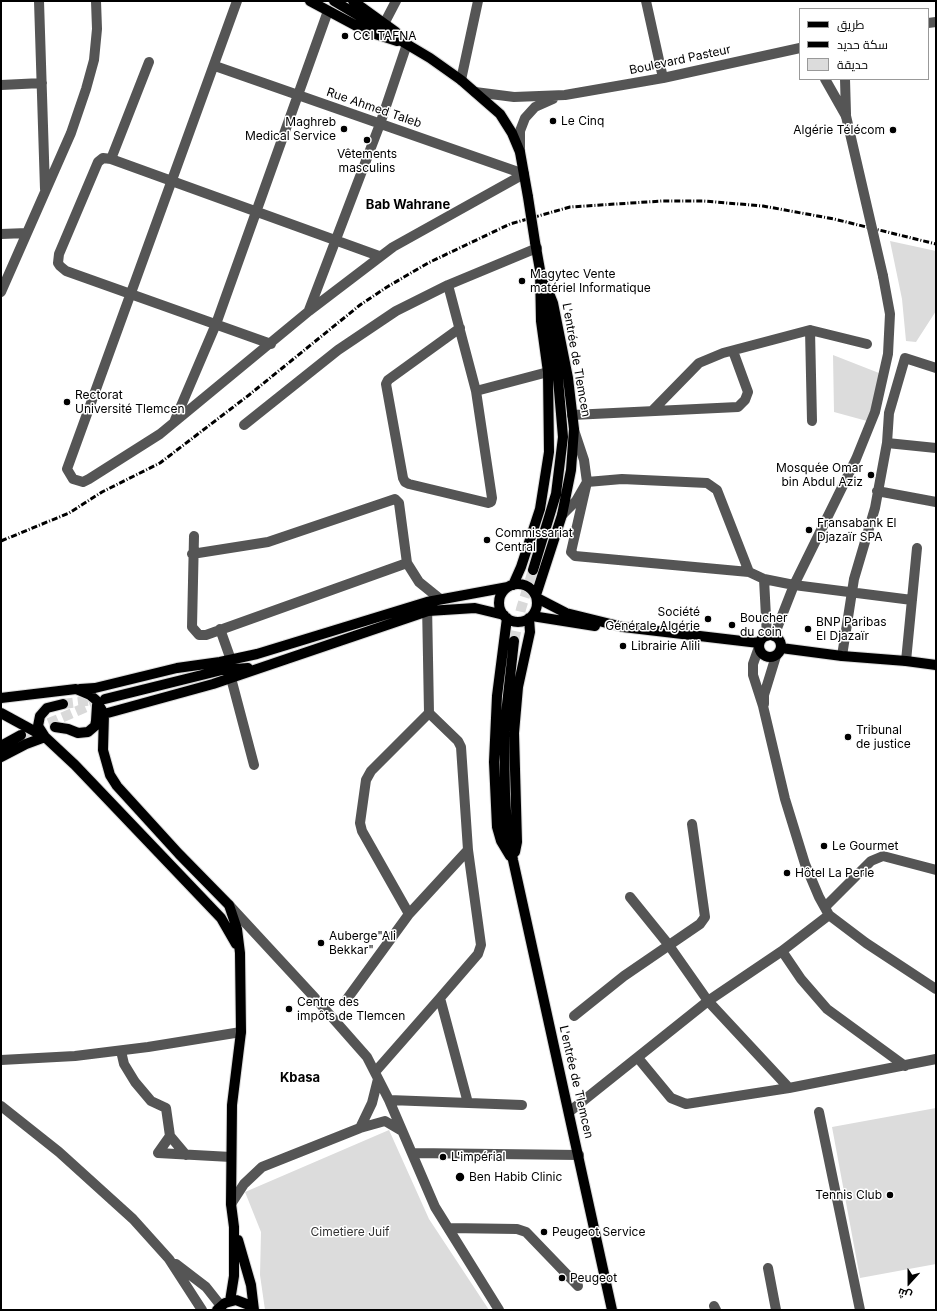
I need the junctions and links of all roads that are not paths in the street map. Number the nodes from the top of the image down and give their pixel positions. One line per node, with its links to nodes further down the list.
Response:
1 (40, 1): 20 (street)
2 (96, 1): 31 (street)
3 (237, 1): 15 (street)
4 (310, 1): 10 (main road, L'entrée de Tlemcen)
5 (334, 1): 12 (main road, L'entrée de Tlemcen)
6 (353, 1): 11 (main road, L'entrée de Tlemcen)
7 (396, 1): 11 (street)
8 (478, 1): 17 (street)
9 (646, 1): 16 (street)
10 (328, 12): 12 (main road, L'entrée de Tlemcen); 23 (street)
11 (385, 22): 12 (main road, L'entrée de Tlemcen)
12 (407, 44): 17 (main road, L'entrée de Tlemcen); 26 (street)
13 (799, 48): 16 (street, Boulevard Pasteur)
14 (149, 62): 28 (street)
15 (215, 66): 23 (street, Rue Ahmed Taleb); 30 (street)
16 (663, 78): 24 (street, Boulevard Pasteur)
17 (461, 80): 22 (main road, L'entrée de Tlemcen)
18 (826, 80): 25 (street)
19 (845, 80): 25 (street)
20 (42, 83): 21 (street); 31 (street)
21 (1, 85)
22 (476, 92): 24 (street); 27 (main road, L'entrée de Tlemcen)
23 (298, 95): 26 (street, Rue Ahmed Taleb); 32 (street)
24 (565, 95): 27 (street)
25 (846, 116): 71 (street, bridge)
26 (380, 124): 29 (street, Rue Ahmed Taleb); 35 (street)
27 (520, 152): 29 (main road, L'entrée de Tlemcen)
28 (111, 159): 30 (street); 41 (street)
29 (524, 174): 36 (main road, L'entrée de Tlemcen, bridge); 37 (street)
30 (173, 181): 32 (street); 41 (street)
31 (45, 193): 33 (street)
32 (257, 212): 35 (street); 43 (street)
33 (27, 232): 34 (street); 40 (street)
34 (1, 234)
35 (336, 240): 37 (street); 42 (street)
36 (536, 245): 38 (main road, L'entrée de Tlemcen); 39 (street)
37 (379, 256): 42 (street)
38 (540, 270): 50 (main road, L'entrée de Tlemcen); 53 (main road, L'entrée de Tlemcen); 68 (main road)
39 (448, 285): 44 (street); 56 (street)
40 (1, 292)
41 (131, 294): 43 (street); 55 (street)
42 (309, 311): 46 (street)
43 (216, 324): 46 (street); 55 (street)
44 (460, 328): 51 (street); 51 (street)
45 (810, 330): 47 (street); 48 (street); 54 (street)
46 (270, 344): 55 (street)
47 (867, 344)
48 (733, 352): 52 (street); 52 (street)
49 (936, 368): 58 (street)
50 (548, 372): 51 (street); 72 (main road, L'entrée de Tlemcen)
51 (476, 391)
52 (652, 411): 53 (street)
53 (572, 415): 57 (main road, L'entrée de Tlemcen)
54 (812, 421)
55 (175, 422)
56 (244, 425)
57 (574, 429): 60 (street); 63 (main road, L'entrée de Tlemcen)
58 (887, 443): 59 (street); 61 (street)
59 (936, 448)
60 (587, 482): 63 (street); 69 (street); 69 (street)
61 (877, 492): 62 (street); 73 (street)
62 (936, 502)
63 (562, 515): 74 (main road, L'entrée de Tlemcen)
64 (194, 536): 66 (street)
65 (917, 548): 76 (street)
66 (192, 554): 67 (street); 81 (street)
67 (406, 563): 75 (street); 81 (street)
68 (534, 570)
69 (749, 572): 70 (street)
70 (764, 579): 71 (street); 82 (street)
71 (794, 585): 73 (street); 82 (street)
72 (511, 586): 74 (main road); 75 (main road); 78 (main road)
73 (852, 593): 76 (street); 87 (street)
74 (536, 597): 79 (main road); 80 (main road)
75 (440, 599): 77 (main road)
76 (912, 600): 89 (street)
77 (424, 608): 78 (main road); 86 (main road); 91 (main road); 99 (street)
78 (506, 616): 79 (main road); 110 (main road, L'entrée de Tlemcen)
79 (531, 617): 80 (main road); 110 (main road, L'entrée de Tlemcen)
80 (623, 627): 84 (main road)
81 (220, 629): 88 (street)
82 (770, 636): 84 (main road); 85 (main road)
83 (514, 641): 110 (main road, L'entrée de Tlemcen)
84 (759, 645): 85 (main road); 98 (street)
85 (779, 652): 87 (main road); 98 (street)
86 (257, 654): 88 (main road); 92 (main road)
87 (842, 656): 89 (main road)
88 (231, 660): 94 (main road)
89 (906, 661): 90 (main road)
90 (936, 666)
91 (262, 667): 92 (main road); 93 (main road)
92 (222, 670): 96 (main road)
93 (231, 678): 101 (main road); 107 (street)
94 (76, 689): 95 (main road); 96 (main road)
95 (1, 698)
96 (100, 700): 101 (main road); 102 (main road)
97 (63, 704): 104 (main road)
98 (763, 706): 114 (street)
99 (429, 713): 109 (street); 115 (street)
100 (1, 714): 104 (main road)
101 (104, 714): 113 (main road)
102 (55, 727)
103 (21, 735): 105 (main road)
104 (45, 737): 106 (main road); 118 (main road)
105 (1, 746)
106 (1, 757)
107 (254, 765)
108 (692, 824): 116 (street)
109 (468, 850): 115 (street); 120 (street)
110 (513, 860): 136 (main road, L'entrée de Tlemcen)
111 (936, 870): 114 (street)
112 (630, 897): 116 (street)
113 (229, 905): 118 (main road); 130 (street)
114 (827, 911): 117 (street); 119 (street)
115 (409, 914): 121 (street)
116 (668, 944): 122 (street); 123 (street)
117 (782, 951): 122 (street); 129 (street)
118 (240, 953): 124 (main road)
119 (936, 989)
120 (440, 998): 130 (street); 133 (street)
121 (347, 999)
122 (708, 1001): 126 (street); 131 (street)
123 (574, 1016)
124 (240, 1032): 125 (street); 144 (main road)
125 (121, 1051): 128 (street); 140 (street)
126 (638, 1058): 131 (street); 136 (street)
127 (936, 1059): 129 (street)
128 (1, 1060)
129 (904, 1066): 131 (street)
130 (376, 1075): 132 (street); 138 (street)
131 (789, 1088)
132 (389, 1100): 133 (street); 139 (street)
133 (468, 1103): 134 (street)
134 (522, 1105)
135 (1, 1106): 148 (street)
136 (569, 1112): 143 (main road, L'entrée de Tlemcen)
137 (819, 1112): 157 (street)
138 (360, 1128): 139 (street); 145 (street)
139 (402, 1131): 141 (street)
140 (170, 1136): 142 (street); 142 (street)
141 (412, 1153): 143 (street); 147 (street)
142 (186, 1155): 144 (street)
143 (579, 1155): 155 (main road, L'entrée de Tlemcen)
144 (230, 1157): 145 (main road)
145 (231, 1204): 146 (main road)
146 (234, 1227): 151 (main road); 153 (main road)
147 (448, 1228): 150 (street); 154 (street)
148 (169, 1259): 151 (street); 152 (street)
149 (768, 1268): 156 (street)
150 (578, 1286)
151 (223, 1305): 153 (main road)
152 (202, 1310)
153 (254, 1310)
154 (499, 1310)
155 (612, 1310)
156 (776, 1310)
157 (860, 1310)

